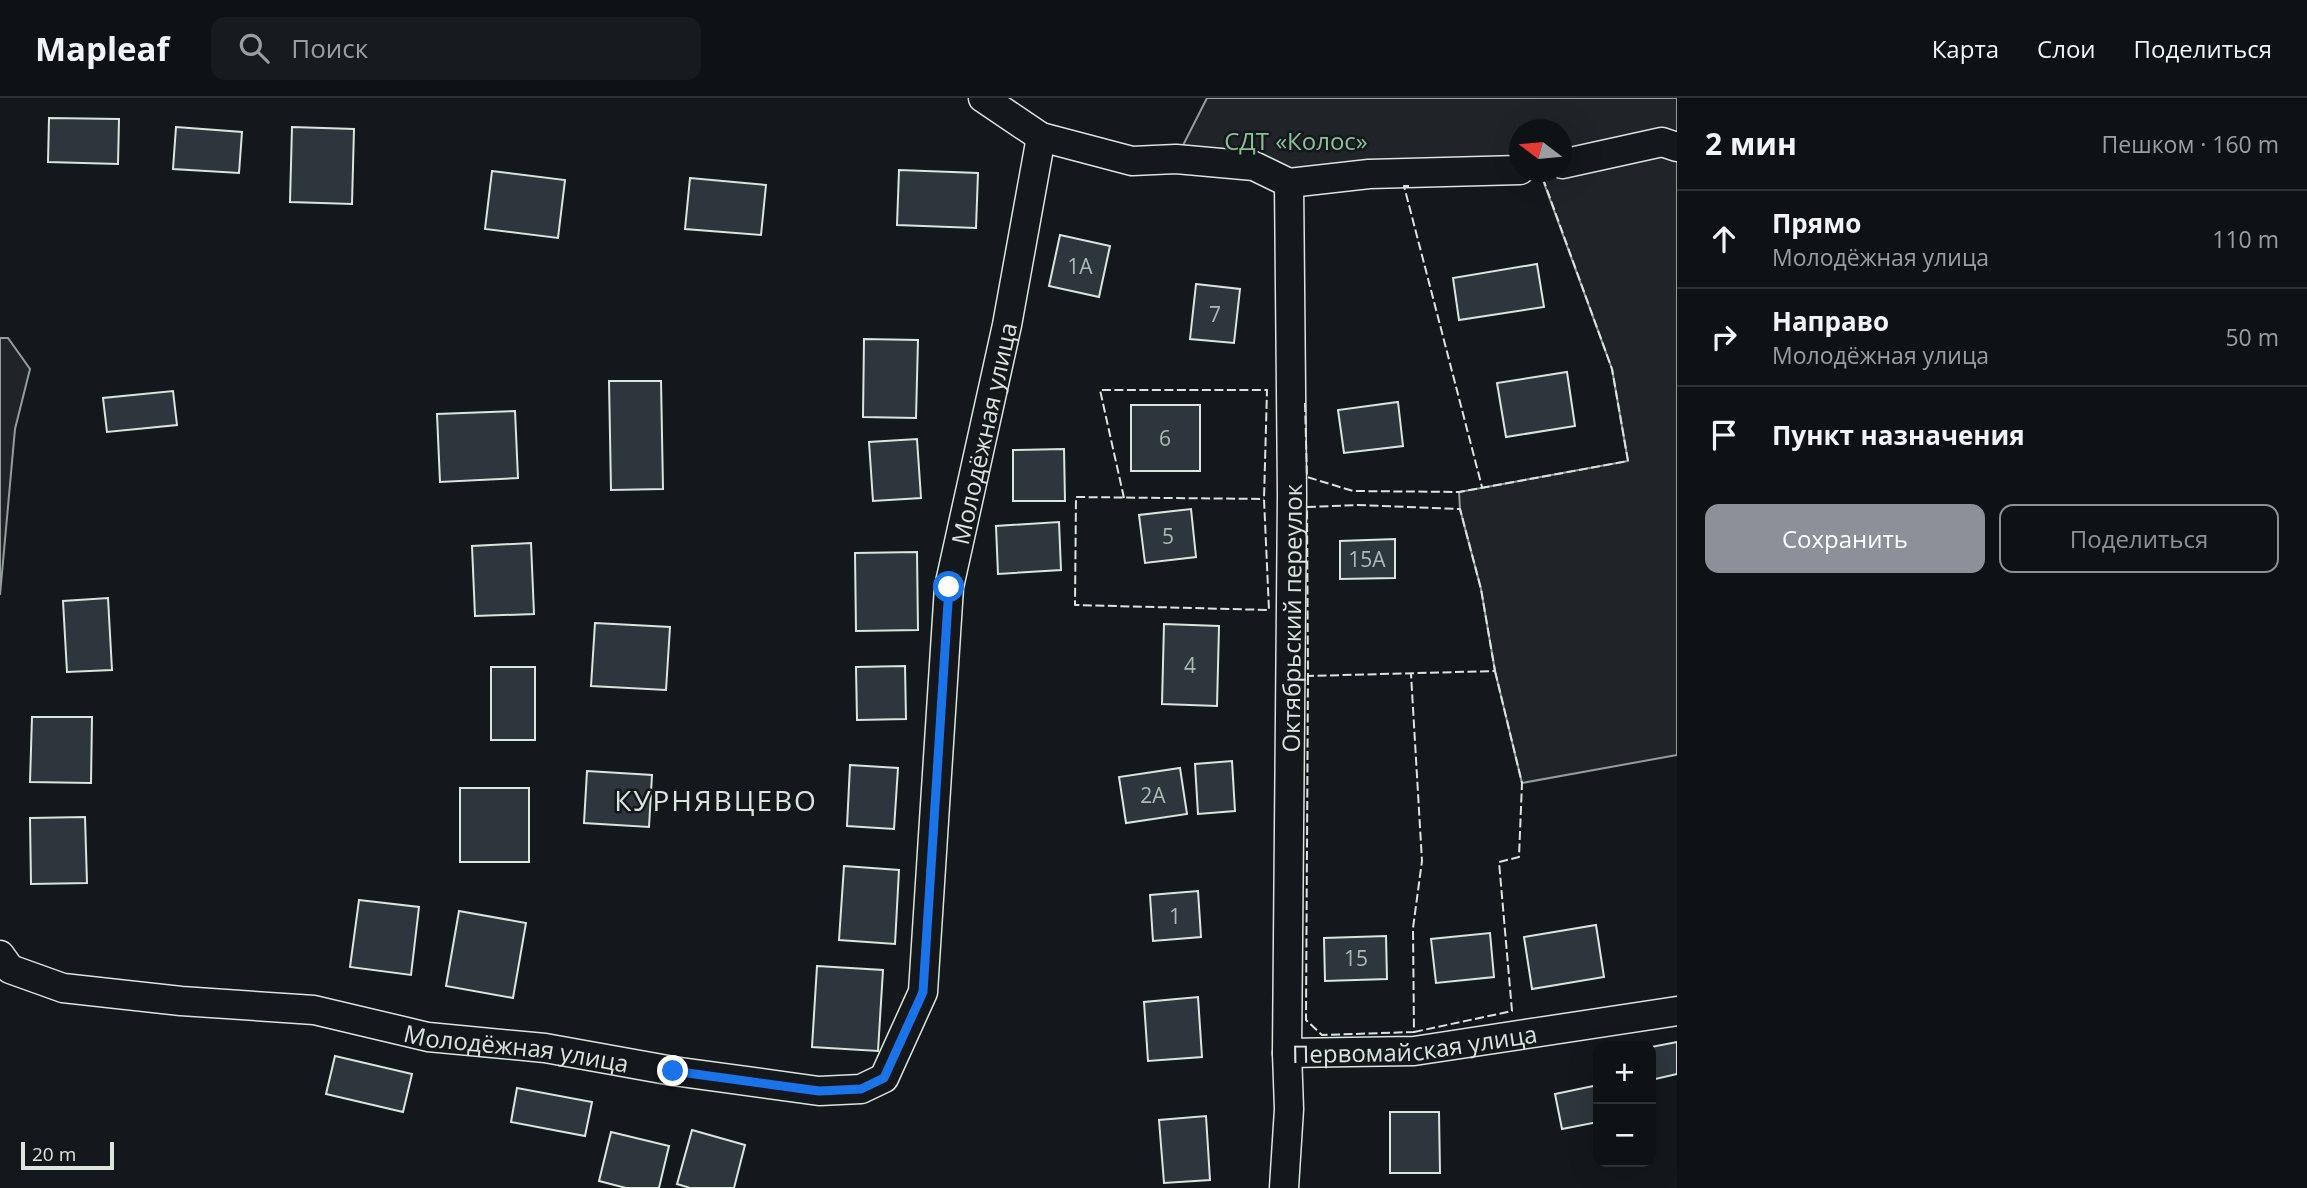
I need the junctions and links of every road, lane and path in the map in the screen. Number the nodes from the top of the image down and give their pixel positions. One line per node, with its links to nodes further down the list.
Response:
1 (983, 98): 2 (street)
2 (1041, 137): 6 (street); 7 (street, Молодёжная улица)
3 (1677, 147): 4 (street)
4 (1572, 162)
5 (1509, 170): 6 (street)
6 (1289, 183): 9 (street, Октябрьский переулок)
7 (0, 955)
8 (1677, 1012): 9 (street, Первомайская улица)
9 (1287, 1053): 10 (street, Первомайская улица)
10 (1284, 1188)

